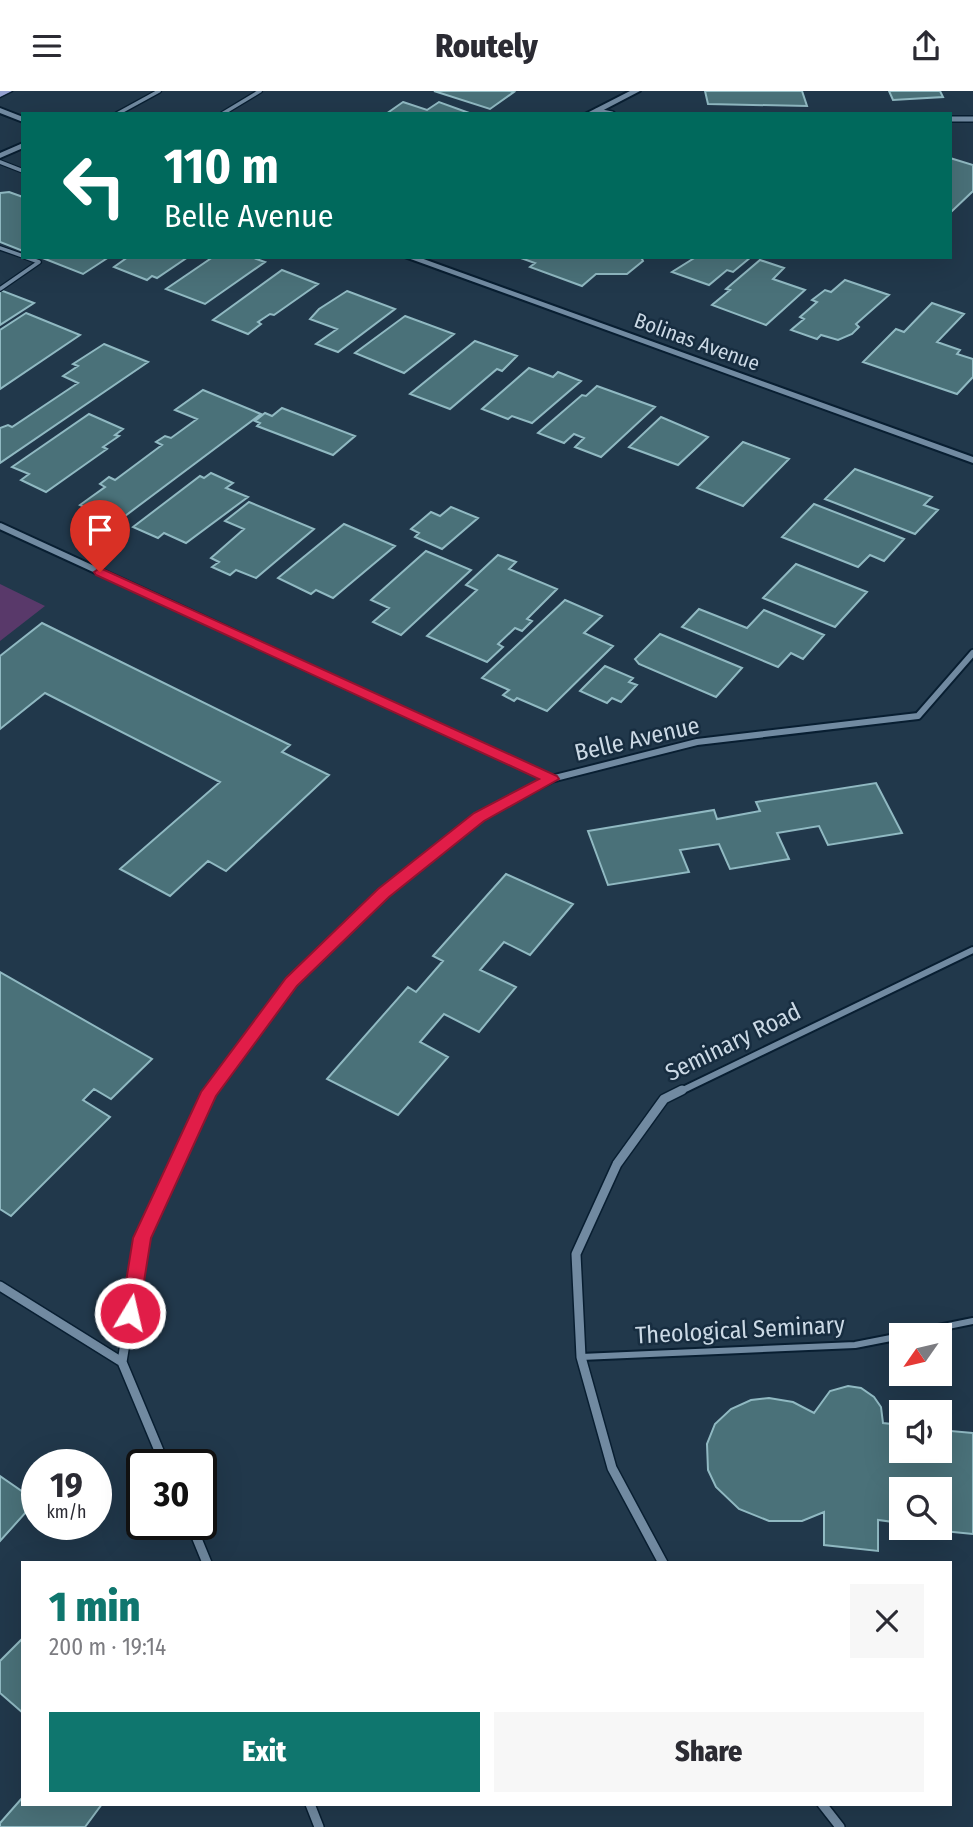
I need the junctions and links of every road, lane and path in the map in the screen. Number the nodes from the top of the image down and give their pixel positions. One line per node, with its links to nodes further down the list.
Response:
1 (7, 91): 5 (main road)
2 (159, 91): 7 (lane)
3 (260, 91): 8 (lane)
4 (636, 91): 9 (street)
5 (0, 94)
6 (0, 110): 11 (street)
7 (121, 112)
8 (225, 112)
9 (593, 112)
10 (952, 118): 12 (street)
11 (21, 119)
12 (973, 119)
13 (21, 146): 14 (street)
14 (0, 156)
15 (0, 162): 16 (lane)
16 (21, 170)
17 (0, 248): 18 (lane)
18 (21, 256)
19 (29, 259): 21 (lane)
20 (415, 259): 22 (street, Bolinas Avenue)
21 (0, 289)
22 (973, 460)
23 (0, 526): 25 (street, Belle Avenue)
24 (973, 653): 25 (street, Belle Avenue)
25 (551, 779): 32 (street)
26 (973, 950): 31 (street, Seminary Road)
27 (0, 1286): 32 (street)
28 (973, 1321): 29 (lane, Theological Seminary)
29 (952, 1325)
30 (889, 1338): 31 (lane, Theological Seminary)
31 (580, 1357): 36 (street, Seminary Road)
32 (122, 1362): 33 (street)
33 (159, 1449)
34 (198, 1540): 35 (street)
35 (206, 1561)
36 (662, 1561)
37 (311, 1806): 39 (street)
38 (824, 1806): 40 (street)
39 (319, 1827)
40 (840, 1827)

